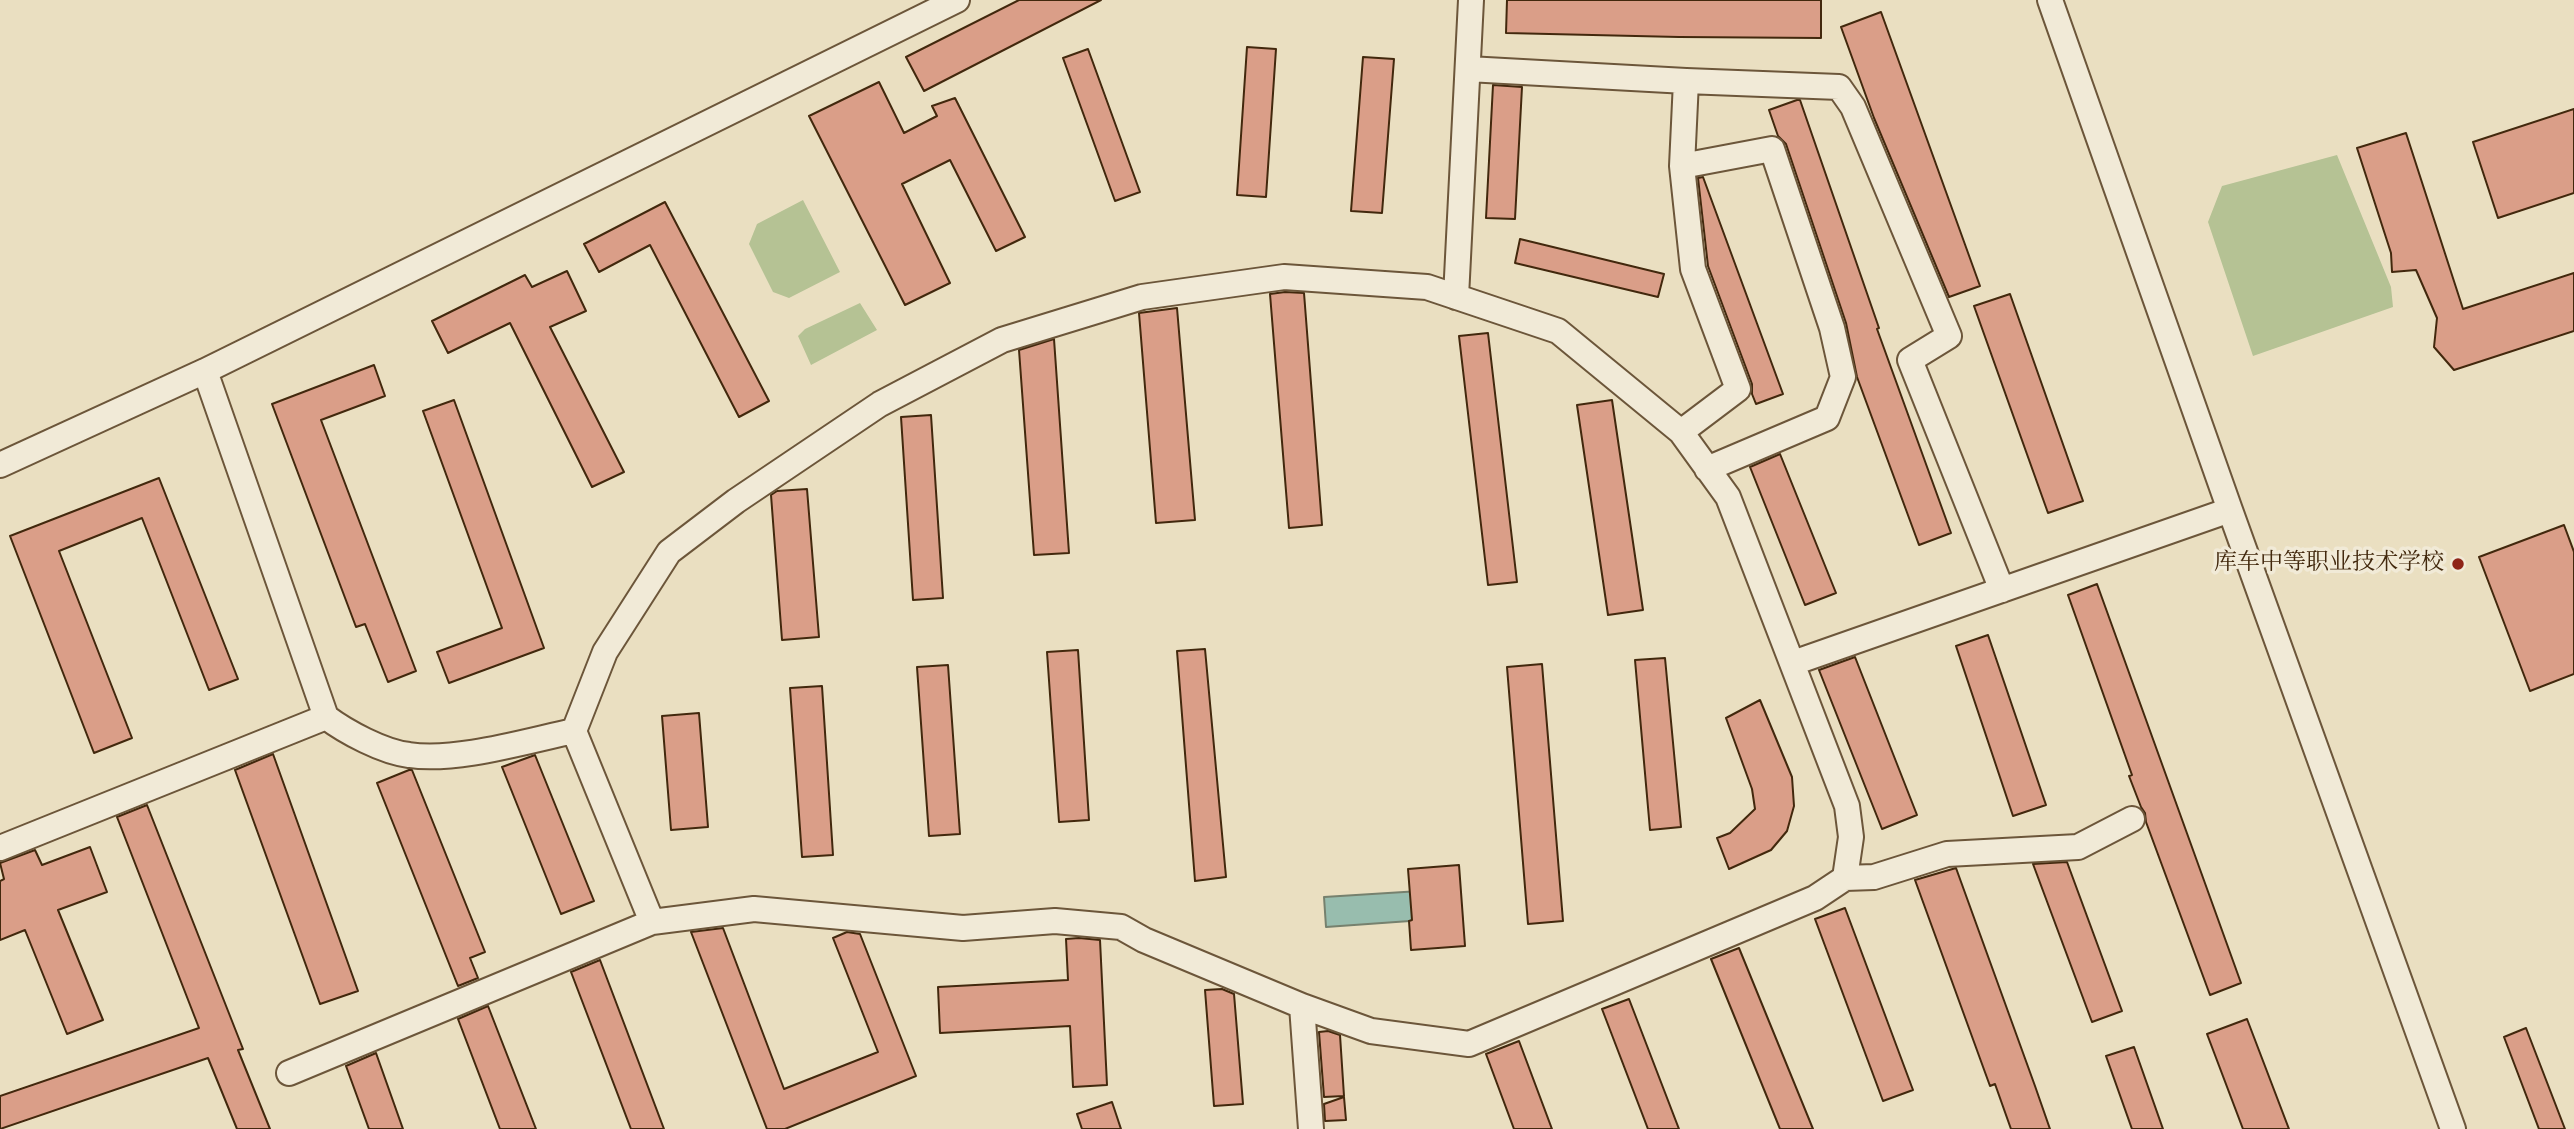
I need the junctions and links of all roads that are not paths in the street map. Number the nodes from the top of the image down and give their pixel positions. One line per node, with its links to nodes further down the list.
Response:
1 (957, 0): 8 (street)
2 (1471, 0): 4 (street)
3 (2050, 0): 12 (street)
4 (1468, 69): 5 (street); 7 (street)
5 (1686, 81): 6 (street); 13 (street)
6 (1682, 166): 9 (street); 11 (street)
7 (1456, 297): 9 (street); 16 (street)
8 (205, 371): 10 (street); 15 (street)
9 (1681, 432): 11 (street)
10 (0, 465)
11 (1707, 468): 14 (street)
12 (2230, 510): 13 (street); 24 (street)
13 (2001, 590): 14 (street)
14 (1793, 663): 19 (street)
15 (326, 717): 16 (street); 18 (street)
16 (574, 731): 20 (street)
17 (2132, 819): 19 (street)
18 (0, 848)
19 (1844, 878): 21 (street)
20 (652, 922): 21 (street); 22 (street)
21 (1302, 1006): 23 (street)
22 (289, 1073)
23 (1311, 1129)
24 (2453, 1129)

